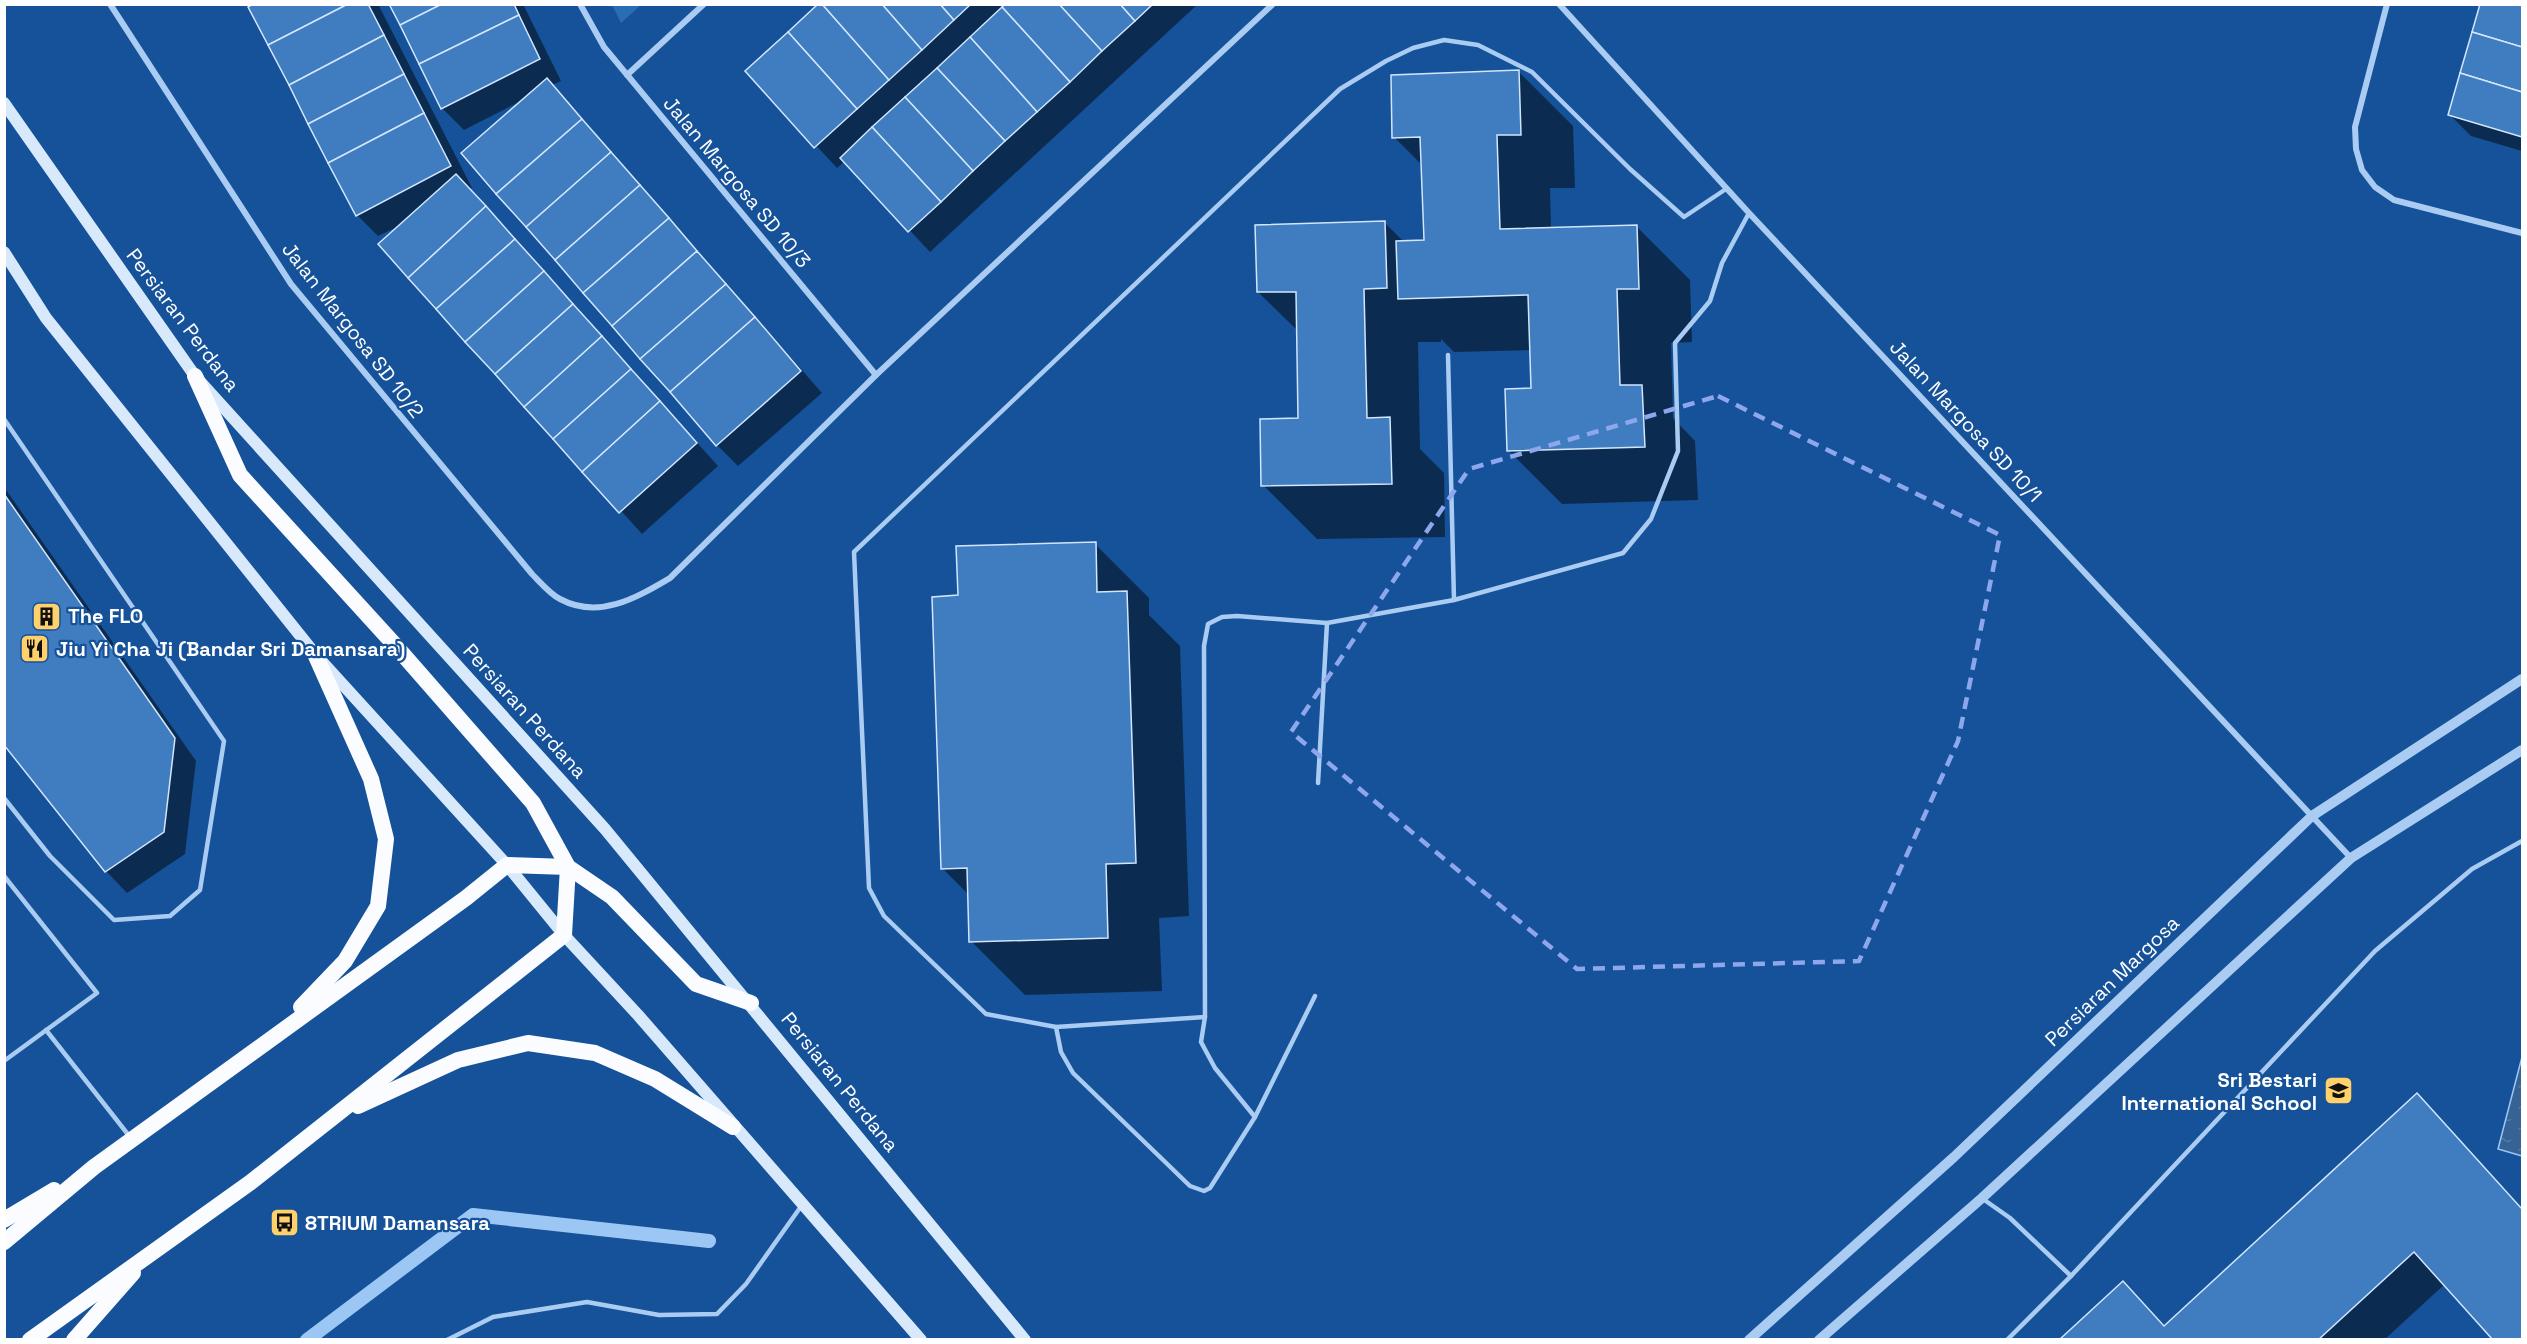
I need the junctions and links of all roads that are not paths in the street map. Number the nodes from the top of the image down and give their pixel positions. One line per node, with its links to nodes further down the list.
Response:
1 (110, 4): 14 (street, Jalan Margosa SD 10/2)
2 (580, 4): 7 (street, Jalan Margosa SD 10/3)
3 (704, 4): 7 (street)
4 (1273, 4): 14 (street)
5 (1560, 4): 9 (street, Jalan Margosa SD 10/1)
6 (2387, 4): 11 (street)
7 (627, 75): 14 (street, Jalan Margosa SD 10/3)
8 (4, 103): 15 (main road, Persiaran Perdana)
9 (1726, 189): 10 (street, Jalan Margosa SD 10/1); 34 (lane)
10 (1749, 213): 17 (lane); 24 (street, Jalan Margosa SD 10/1)
11 (2523, 233)
12 (4, 252): 19 (main road)
13 (1448, 355): 17 (lane)
14 (876, 375)
15 (195, 376): 28 (highway); 32 (main road, Persiaran Perdana)
16 (4, 419): 23 (lane)
17 (1454, 600): 18 (lane)
18 (1327, 623): 22 (lane); 33 (lane)
19 (315, 654): 27 (main road); 36 (highway)
20 (2523, 680): 24 (street, Persiaran Margosa)
21 (2523, 750): 26 (street)
22 (1318, 783)
23 (4, 798)
24 (2312, 816): 26 (street, Jalan Margosa SD 10/1); 54 (street, Persiaran Margosa)
25 (2523, 841): 48 (lane)
26 (2351, 858): 43 (street)
27 (507, 865): 28 (highway); 30 (main road); 36 (highway)
28 (568, 867): 30 (highway); 32 (highway)
29 (4, 876): 35 (lane)
30 (564, 935): 38 (highway); 40 (main road)
31 (1315, 996): 39 (lane)
32 (751, 1003): 53 (main road, Persiaran Perdana)
33 (1205, 1017): 34 (lane); 39 (lane)
34 (1056, 1027): 39 (lane)
35 (46, 1030): 37 (lane); 41 (lane)
36 (273, 1036): 41 (highway)
37 (4, 1061)
38 (334, 1116): 40 (highway); 47 (highway)
39 (1255, 1118)
40 (733, 1127): 44 (main road)
41 (132, 1140): 42 (highway)
42 (94, 1167): 45 (highway); 46 (highway)
43 (1982, 1198): 48 (lane); 55 (street)
44 (802, 1205): 51 (lane); 52 (main road)
45 (4, 1220)
46 (4, 1242)
47 (154, 1250): 49 (highway); 50 (highway)
48 (2071, 1276): 56 (lane)
49 (30, 1340)
50 (74, 1340)
51 (447, 1340)
52 (921, 1340)
53 (1025, 1340)
54 (1749, 1340)
55 (1819, 1340)
56 (2007, 1340)

